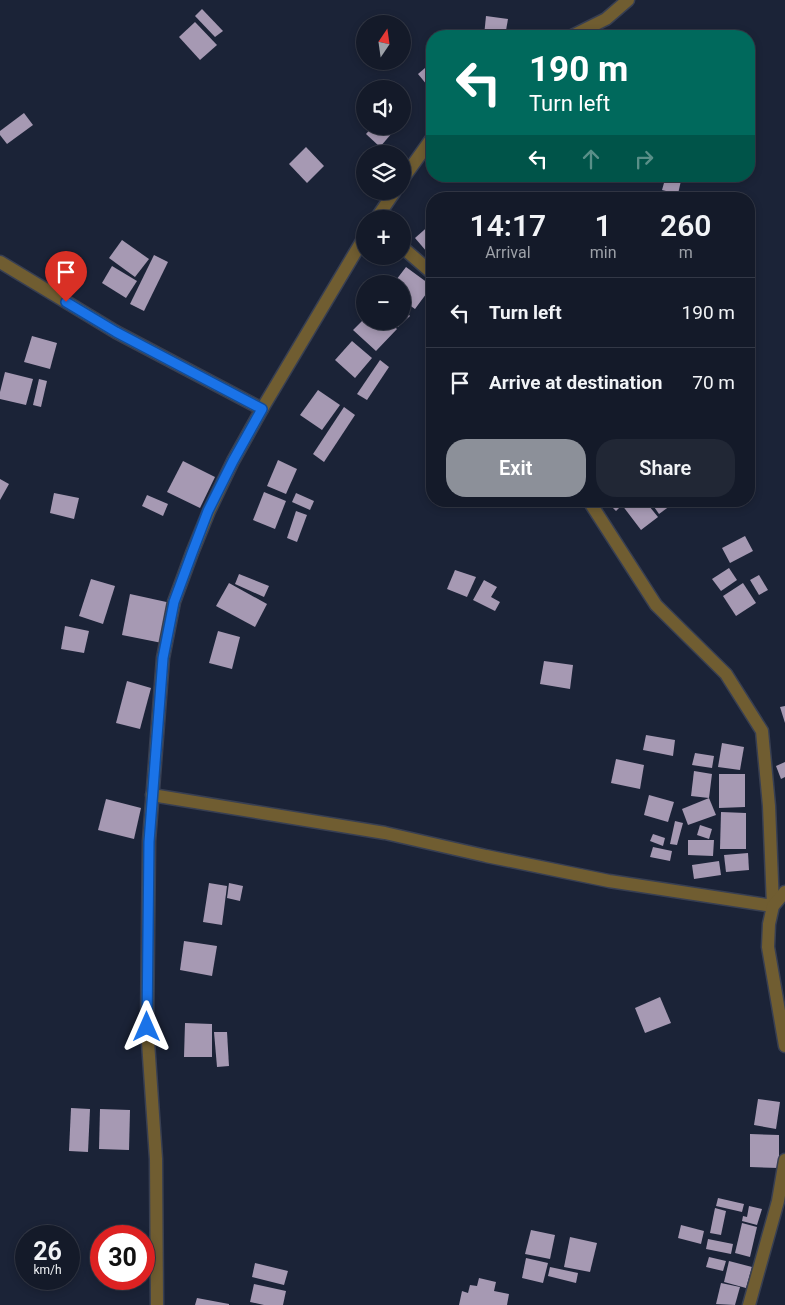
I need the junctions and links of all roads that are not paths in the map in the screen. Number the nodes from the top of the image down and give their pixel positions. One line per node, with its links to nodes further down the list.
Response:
1 (628, 0): 2 (street)
2 (583, 30)
3 (426, 146): 4 (street)
4 (411, 167)
5 (356, 251): 9 (street)
6 (411, 255): 8 (street)
7 (0, 262): 9 (street)
8 (426, 269)
9 (262, 409): 11 (street)
10 (593, 507): 13 (street)
11 (152, 796): 13 (street); 16 (street)
12 (785, 892): 13 (street)
13 (773, 906): 14 (street)
14 (785, 1046)
15 (785, 1160): 17 (street)
16 (156, 1305)
17 (749, 1305)

